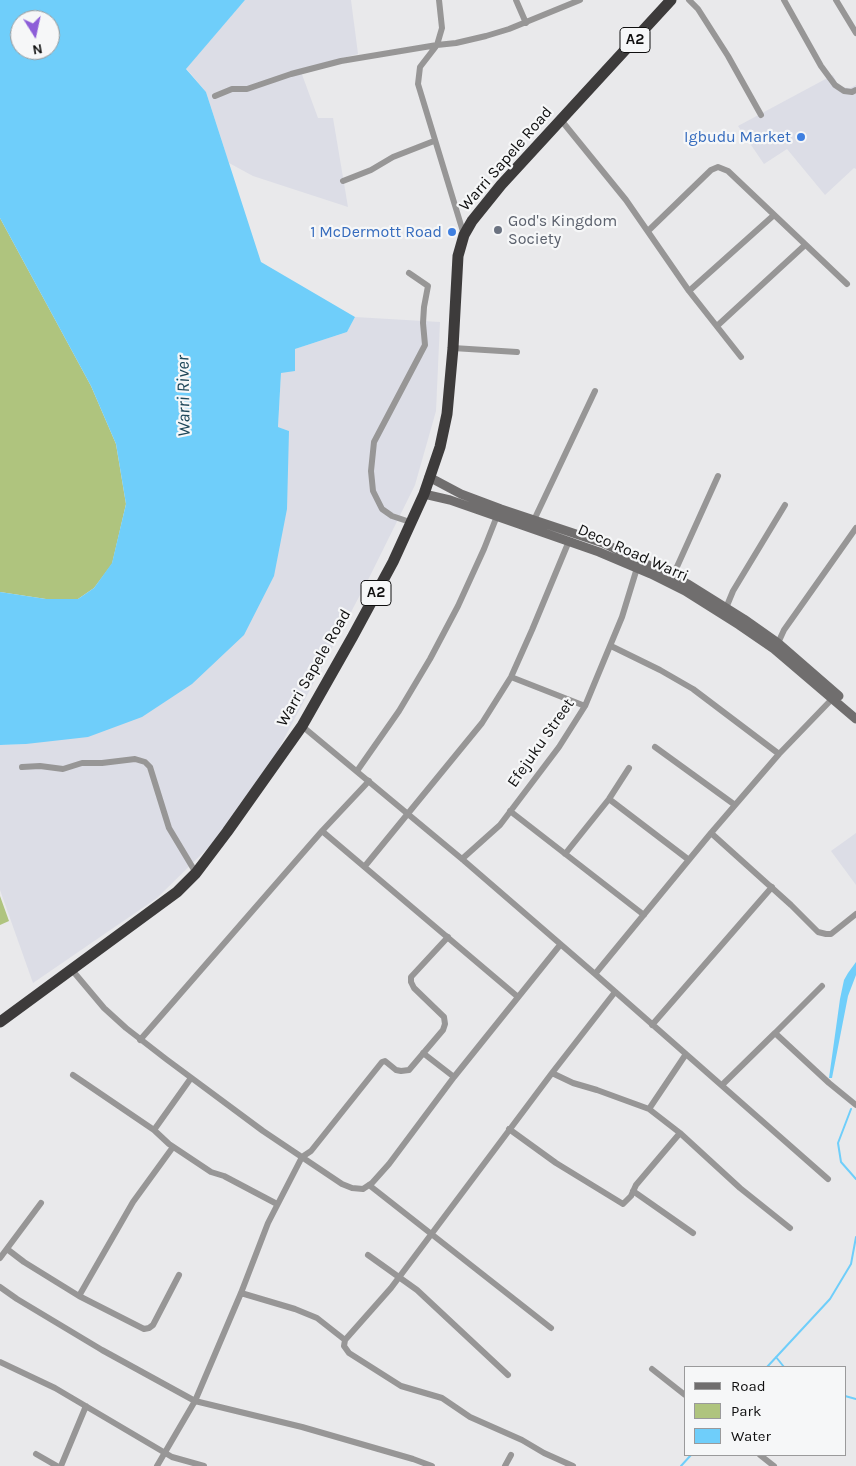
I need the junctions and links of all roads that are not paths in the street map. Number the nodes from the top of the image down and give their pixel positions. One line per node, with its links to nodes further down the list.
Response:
1 (439, 0): 10 (street)
2 (516, 0): 8 (street)
3 (580, 0): 8 (street)
4 (671, 0): 14 (highway, Warri Sapele Road / A2)
5 (689, 0): 13 (street)
6 (784, 0): 11 (street)
7 (836, 0): 9 (street)
8 (526, 23): 10 (street)
9 (856, 33)
10 (437, 45): 12 (street); 15 (street)
11 (856, 91)
12 (215, 96)
13 (761, 115)
14 (562, 120): 18 (street); 19 (highway, Warri Sapele Road / A2)
15 (434, 141): 16 (street); 19 (street)
16 (343, 181)
17 (774, 215): 18 (street); 20 (street); 23 (street)
18 (648, 231): 23 (street)
19 (464, 235): 25 (highway, Warri Sapele Road / A2)
20 (805, 245): 22 (street); 24 (street)
21 (409, 273): 35 (street)
22 (847, 284)
23 (689, 291): 24 (street)
24 (717, 326): 27 (street)
25 (453, 348): 26 (street); 30 (highway, Warri Sapele Road / A2)
26 (517, 352)
27 (741, 357)
28 (595, 391): 34 (street)
29 (718, 476): 39 (street)
30 (429, 477): 31 (highway, Warri Sapele Road / A2); 34 (main road, Deco Road Warri)
31 (424, 494): 33 (main road, Deco Road Warri); 35 (highway, Warri Sapele Road / A2)
32 (785, 505): 40 (street)
33 (497, 516): 37 (main road, Deco Road Warri); 53 (street)
34 (534, 520): 39 (main road, Deco Road Warri)
35 (410, 522): 48 (highway, Warri Sapele Road / A2)
36 (856, 528): 41 (street)
37 (569, 541): 38 (main road, Deco Road Warri); 43 (street)
38 (637, 568): 39 (main road, Deco Road Warri); 42 (street, Efejuku Street)
39 (671, 580): 40 (main road, Deco Road Warri); 44 (main road, Deco Road Warri)
40 (726, 608): 41 (main road, Deco Road Warri)
41 (778, 643): 46 (main road, Deco Road Warri)
42 (611, 646): 45 (street, Efejuku Street); 50 (street)
43 (511, 677): 45 (street); 58 (street)
44 (833, 698): 47 (main road, Deco Road Warri); 50 (street)
45 (585, 706): 57 (street, Efejuku Street)
46 (856, 711)
47 (856, 719)
48 (302, 726): 53 (street); 65 (highway, Warri Sapele Road / A2)
49 (655, 747): 56 (street)
50 (779, 754): 56 (street)
51 (22, 767): 65 (street)
52 (629, 768): 55 (street)
53 (357, 770): 54 (street)
54 (369, 781): 58 (street); 59 (street)
55 (609, 798): 61 (street); 63 (street)
56 (735, 805): 60 (street)
57 (510, 811): 61 (street); 62 (street, Efejuku Street)
58 (408, 814): 62 (street); 64 (street)
59 (322, 831): 64 (street); 79 (street)
60 (711, 834): 63 (street); 66 (street)
61 (565, 854): 68 (street)
62 (462, 859): 70 (street)
63 (689, 860): 68 (street)
64 (365, 866): 69 (street)
65 (196, 873): 71 (highway, Warri Sapele Road / A2)
66 (772, 887): 67 (street); 77 (street)
67 (856, 914)
68 (644, 915): 72 (street)
69 (448, 937): 75 (street); 80 (street)
70 (560, 945): 72 (street); 75 (street)
71 (72, 970): 76 (highway, Warri Sapele Road / A2); 79 (street)
72 (595, 974): 74 (street)
73 (822, 986): 78 (street)
74 (615, 992): 77 (street); 82 (street)
75 (518, 997): 84 (street)
76 (0, 1022)
77 (652, 1025): 81 (street)
78 (775, 1033): 86 (street); 87 (street)
79 (140, 1040): 85 (street)
80 (423, 1053): 84 (street); 93 (street)
81 (686, 1054): 86 (street); 88 (street)
82 (552, 1073): 88 (street); 90 (street)
83 (73, 1075): 89 (street)
84 (454, 1077): 95 (street)
85 (191, 1078): 89 (street); 93 (street)
86 (722, 1085): 94 (street)
87 (856, 1105)
88 (649, 1109): 91 (street)
89 (154, 1130): 92 (street)
90 (509, 1130): 96 (street); 101 (street)
91 (680, 1133): 96 (street); 99 (street)
92 (173, 1147): 98 (street); 109 (street)
93 (302, 1157): 95 (street); 98 (street)
94 (828, 1179)
95 (369, 1185): 101 (street)
96 (633, 1191): 100 (street)
97 (41, 1203): 102 (street)
98 (277, 1204): 108 (street)
99 (790, 1228)
100 (693, 1233)
101 (430, 1234): 106 (street); 110 (street)
102 (7, 1249): 104 (street); 109 (street)
103 (368, 1255): 106 (street)
104 (0, 1258)
105 (180, 1275): 109 (street)
106 (400, 1276): 111 (street); 114 (street)
107 (0, 1287): 116 (street)
108 (241, 1293): 111 (street); 116 (street)
109 (79, 1296)
110 (550, 1328)
111 (345, 1340): 128 (street)
112 (0, 1362): 117 (street)
113 (652, 1370): 115 (street)
114 (508, 1375)
115 (684, 1394)
116 (195, 1401): 118 (street); 126 (street)
117 (86, 1406): 118 (street); 123 (street)
118 (164, 1452): 124 (street); 125 (street)
119 (36, 1454): 122 (street)
120 (511, 1455): 127 (street)
121 (761, 1456): 129 (street)
122 (57, 1466)
123 (61, 1466)
124 (157, 1466)
125 (204, 1466)
126 (432, 1466)
127 (505, 1466)
128 (573, 1466)
129 (774, 1466)

